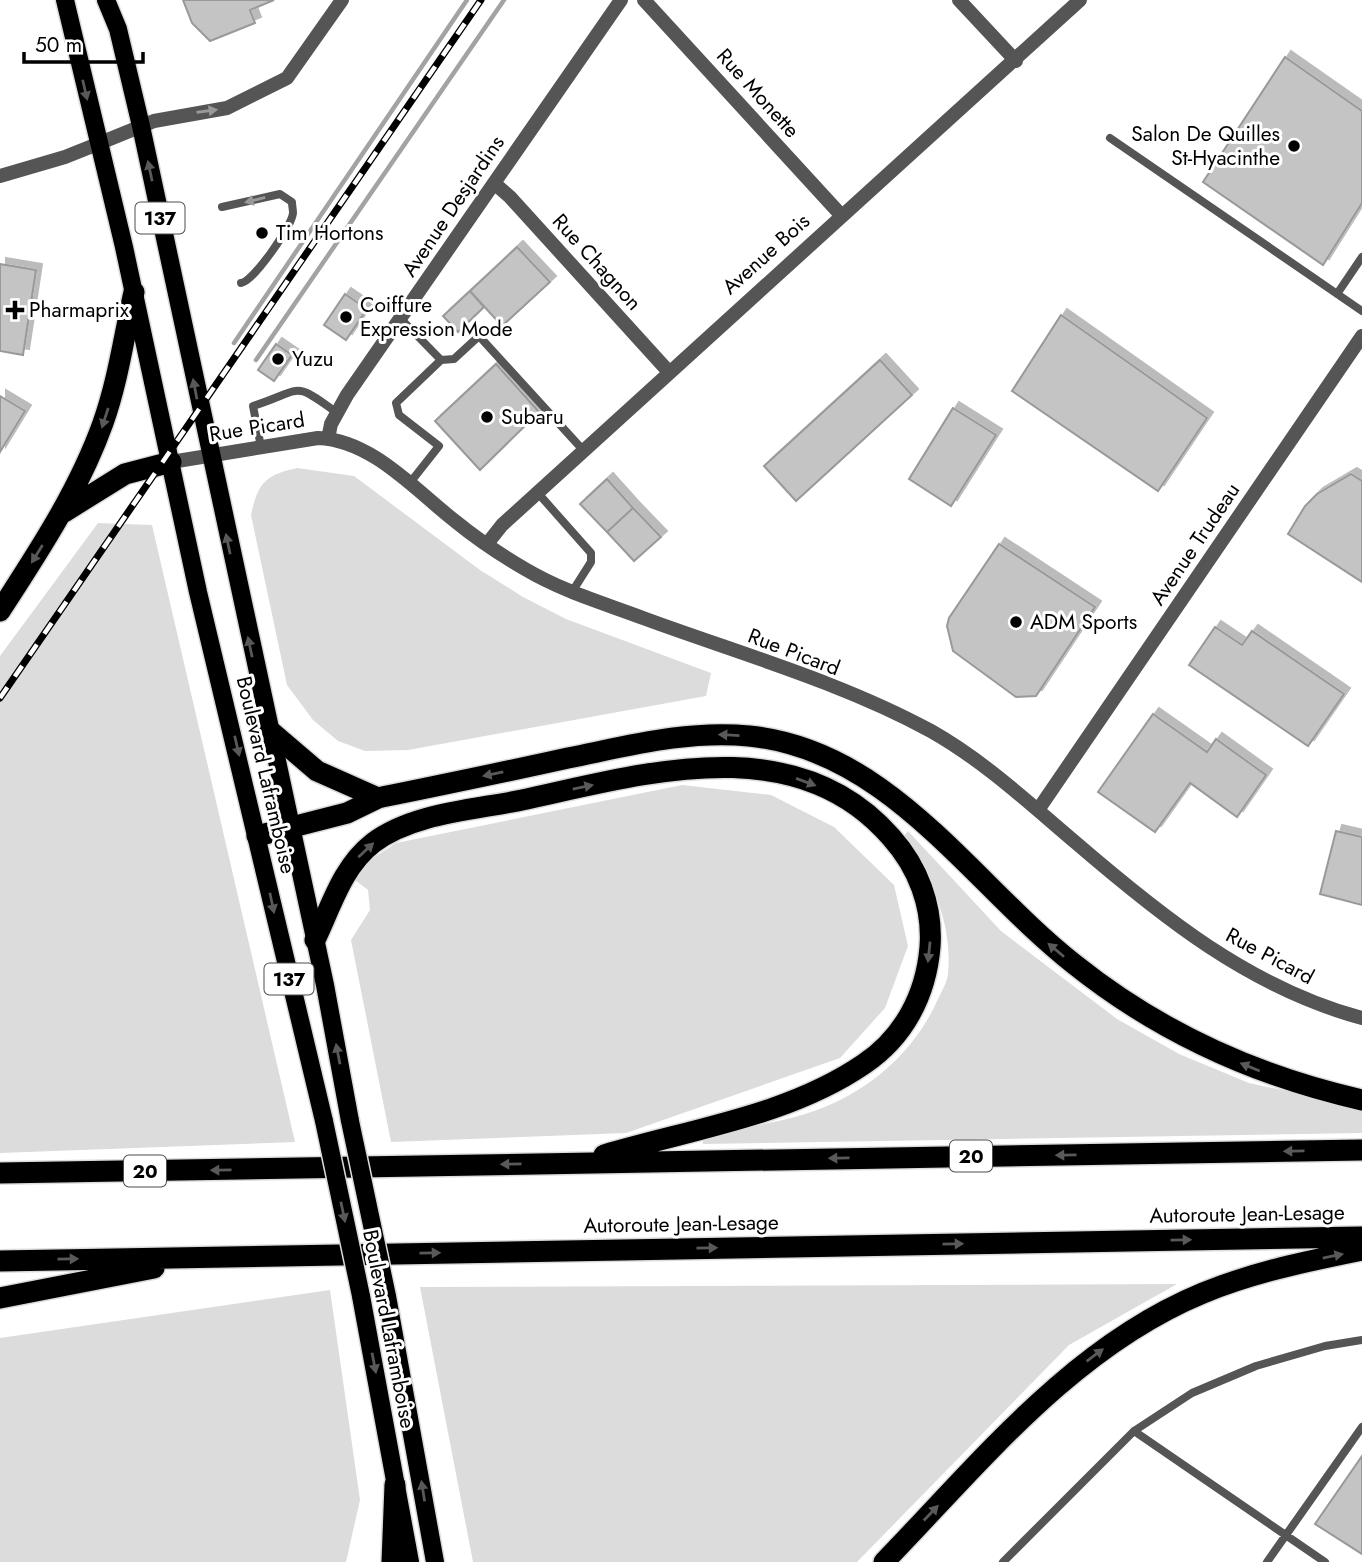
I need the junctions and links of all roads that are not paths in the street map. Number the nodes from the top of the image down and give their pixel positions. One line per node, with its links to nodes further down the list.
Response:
1 (65, 0): 11 (main road, Boulevard Laframboise / 137, one-way to 11)
2 (106, 0): 9 (main road, Boulevard Laframboise / 137)
3 (342, 0): 9 (street, one-way to 3)
4 (621, 0): 13 (street, Avenue Desjardins)
5 (645, 0): 15 (street, Rue Monette)
6 (959, 0): 8 (street)
7 (1080, 0): 8 (street, Avenue Bois)
8 (1016, 61): 15 (street, Avenue Bois)
9 (141, 126): 11 (street); 29 (main road, Boulevard Laframboise / 137, one-way to 9)
10 (1110, 138): 19 (lane)
11 (100, 143): 12 (street); 18 (main road, Boulevard Laframboise / 137)
12 (0, 176)
13 (494, 183): 21 (street, Avenue Desjardins); 24 (street, Rue Chagnon)
14 (222, 207): 17 (lane, one-way to 14)
15 (841, 215): 24 (street, Avenue Bois)
16 (1362, 257): 19 (lane)
17 (241, 283)
18 (134, 292): 30 (main road, Boulevard Laframboise / 137); 33 (highway, one-way to 33)
19 (1337, 294): 20 (lane)
20 (1362, 311)
21 (401, 319): 23 (lane); 25 (street, Avenue Desjardins)
22 (1362, 336): 39 (street, Avenue Trudeau)
23 (442, 360): 28 (lane); 31 (lane)
24 (668, 371): 28 (street, Avenue Bois)
25 (337, 413): 26 (street, Avenue Desjardins); 27 (lane)
26 (328, 439): 27 (street, Rue Picard); 31 (street, Rue Picard)
27 (261, 447): 29 (street, Rue Picard)
28 (583, 450): 32 (street, Avenue Bois)
29 (209, 456): 30 (street, Rue Picard); 37 (main road, Boulevard Laframboise / 137, one-way to 29)
30 (170, 462): 33 (highway); 41 (main road, Boulevard Laframboise / 137, one-way to 41)
31 (409, 484): 34 (street, Rue Picard)
32 (537, 492): 34 (street, Avenue Bois); 35 (lane)
33 (59, 515): 36 (highway, one-way to 36)
34 (487, 544): 35 (street, Rue Picard)
35 (572, 592): 39 (street, Rue Picard)
36 (0, 611)
37 (269, 730): 38 (highway); 40 (main road, Boulevard Laframboise / 137)
38 (378, 798): 40 (highway); 44 (highway, one-way to 38)
39 (1038, 810): 43 (street, Rue Picard)
40 (291, 828): 41 (highway); 42 (main road, Boulevard Laframboise / 137)
41 (257, 836): 56 (main road, Boulevard Laframboise / 137, one-way to 56, bridge)
42 (315, 940): 46 (highway, one-way to 46); 60 (main road, Boulevard Laframboise / 137, one-way to 42, bridge)
43 (1362, 1017)
44 (1362, 1101)
45 (1362, 1150): 46 (highway, 20, one-way to 46)
46 (579, 1163): 47 (highway, 20, one-way to 47)
47 (0, 1173)
48 (1362, 1237): 50 (highway, Autoroute Jean-Lesage, one-way to 48)
49 (1362, 1250): 61 (highway, one-way to 49)
50 (222, 1256): 51 (highway, Autoroute Jean-Lesage, one-way to 50); 52 (highway)
51 (0, 1261)
52 (0, 1298)
53 (1362, 1340): 55 (lane)
54 (1362, 1427): 57 (lane)
55 (1134, 1431): 57 (lane); 62 (lane)
56 (395, 1485): 58 (highway); 59 (main road, Boulevard Laframboise / 137)
57 (1285, 1535): 63 (lane); 64 (lane)
58 (392, 1562)
59 (410, 1562)
60 (435, 1562)
61 (884, 1562)
62 (1003, 1562)
63 (1267, 1562)
64 (1325, 1562)

